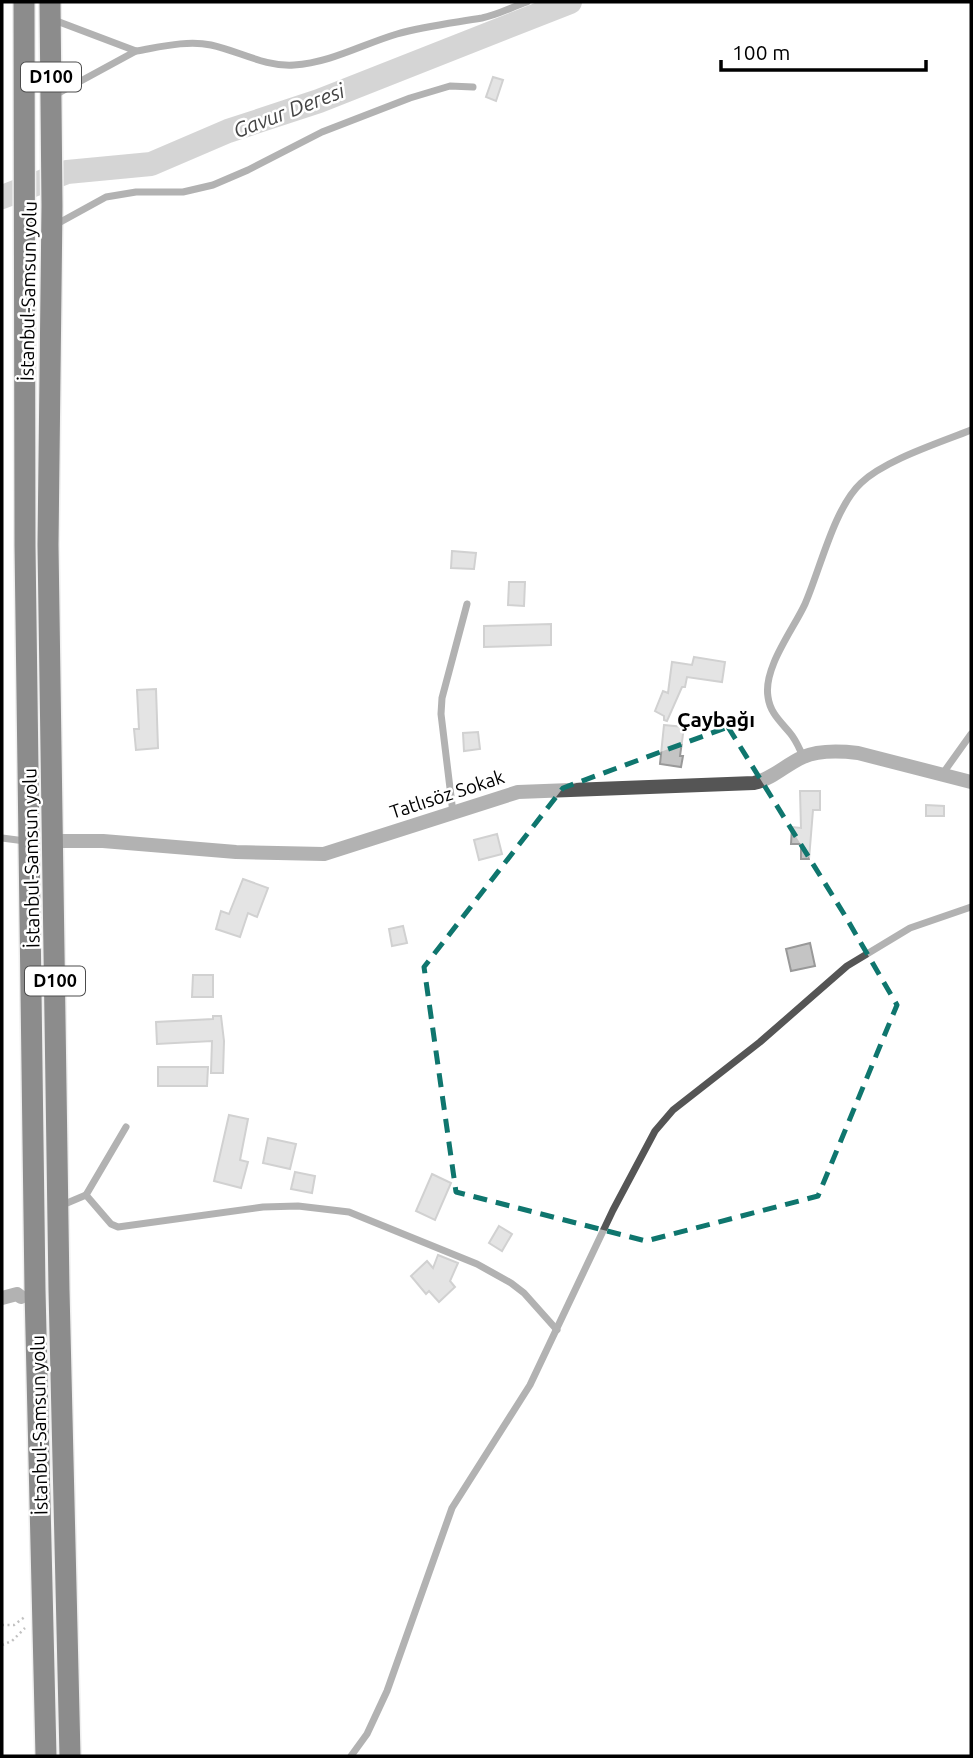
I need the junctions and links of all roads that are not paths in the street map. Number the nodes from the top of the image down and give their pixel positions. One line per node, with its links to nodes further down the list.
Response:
1 (24, 2): 17 (highway, İstanbul-Samsun yolu / D100)
2 (527, 2): 4 (lane)
3 (50, 10): 4 (lane); 6 (highway, İstanbul-Samsun yolu / D100)
4 (136, 51): 6 (lane)
5 (473, 87): 7 (lane)
6 (51, 97): 7 (highway, İstanbul-Samsun yolu / D100)
7 (52, 216): 16 (highway, İstanbul-Samsun yolu / D100)
8 (971, 430): 11 (lane)
9 (467, 604): 14 (lane)
10 (971, 734): 12 (lane)
11 (803, 757): 12 (street, Tatlısöz Sokak); 14 (street, Tatlısöz Sokak)
12 (941, 776): 13 (street, Tatlısöz Sokak)
13 (971, 782)
14 (453, 813): 16 (street, Tatlısöz Sokak)
15 (2, 838): 17 (lane)
16 (53, 841): 21 (highway, İstanbul-Samsun yolu / D100)
17 (30, 842): 25 (highway, İstanbul-Samsun yolu / D100)
18 (971, 907): 24 (lane)
19 (126, 1127): 20 (lane)
20 (86, 1195): 21 (lane); 24 (lane)
21 (59, 1207): 26 (highway, İstanbul-Samsun yolu / D100)
22 (21, 1297): 23 (street)
23 (2, 1298)
24 (557, 1330): 27 (lane)
25 (46, 1756)
26 (70, 1756)
27 (351, 1756)

